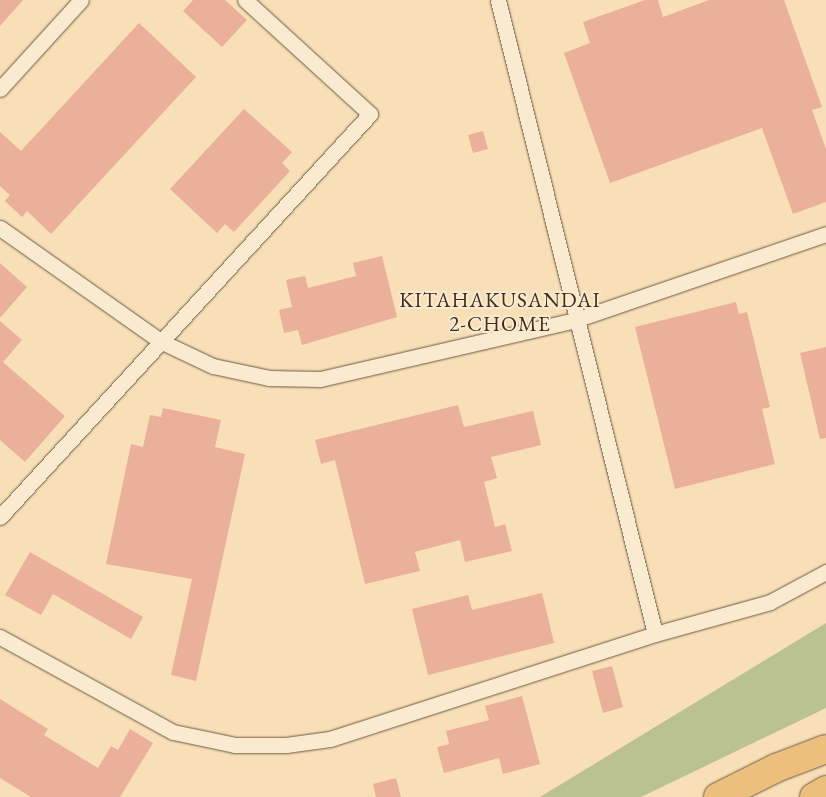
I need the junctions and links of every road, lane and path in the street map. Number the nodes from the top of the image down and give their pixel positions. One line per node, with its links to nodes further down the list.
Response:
1 (81, 0): 4 (street)
2 (245, 0): 8 (street)
3 (498, 0): 7 (street)
4 (0, 89)
5 (0, 228): 8 (street)
6 (826, 234): 7 (street)
7 (575, 320): 8 (street); 11 (street)
8 (160, 341): 9 (street)
9 (0, 517)
10 (826, 572): 11 (street)
11 (655, 634): 12 (street)
12 (0, 637)
13 (826, 749): 15 (highway)
14 (826, 790): 16 (highway)
15 (718, 797)
16 (814, 797)

